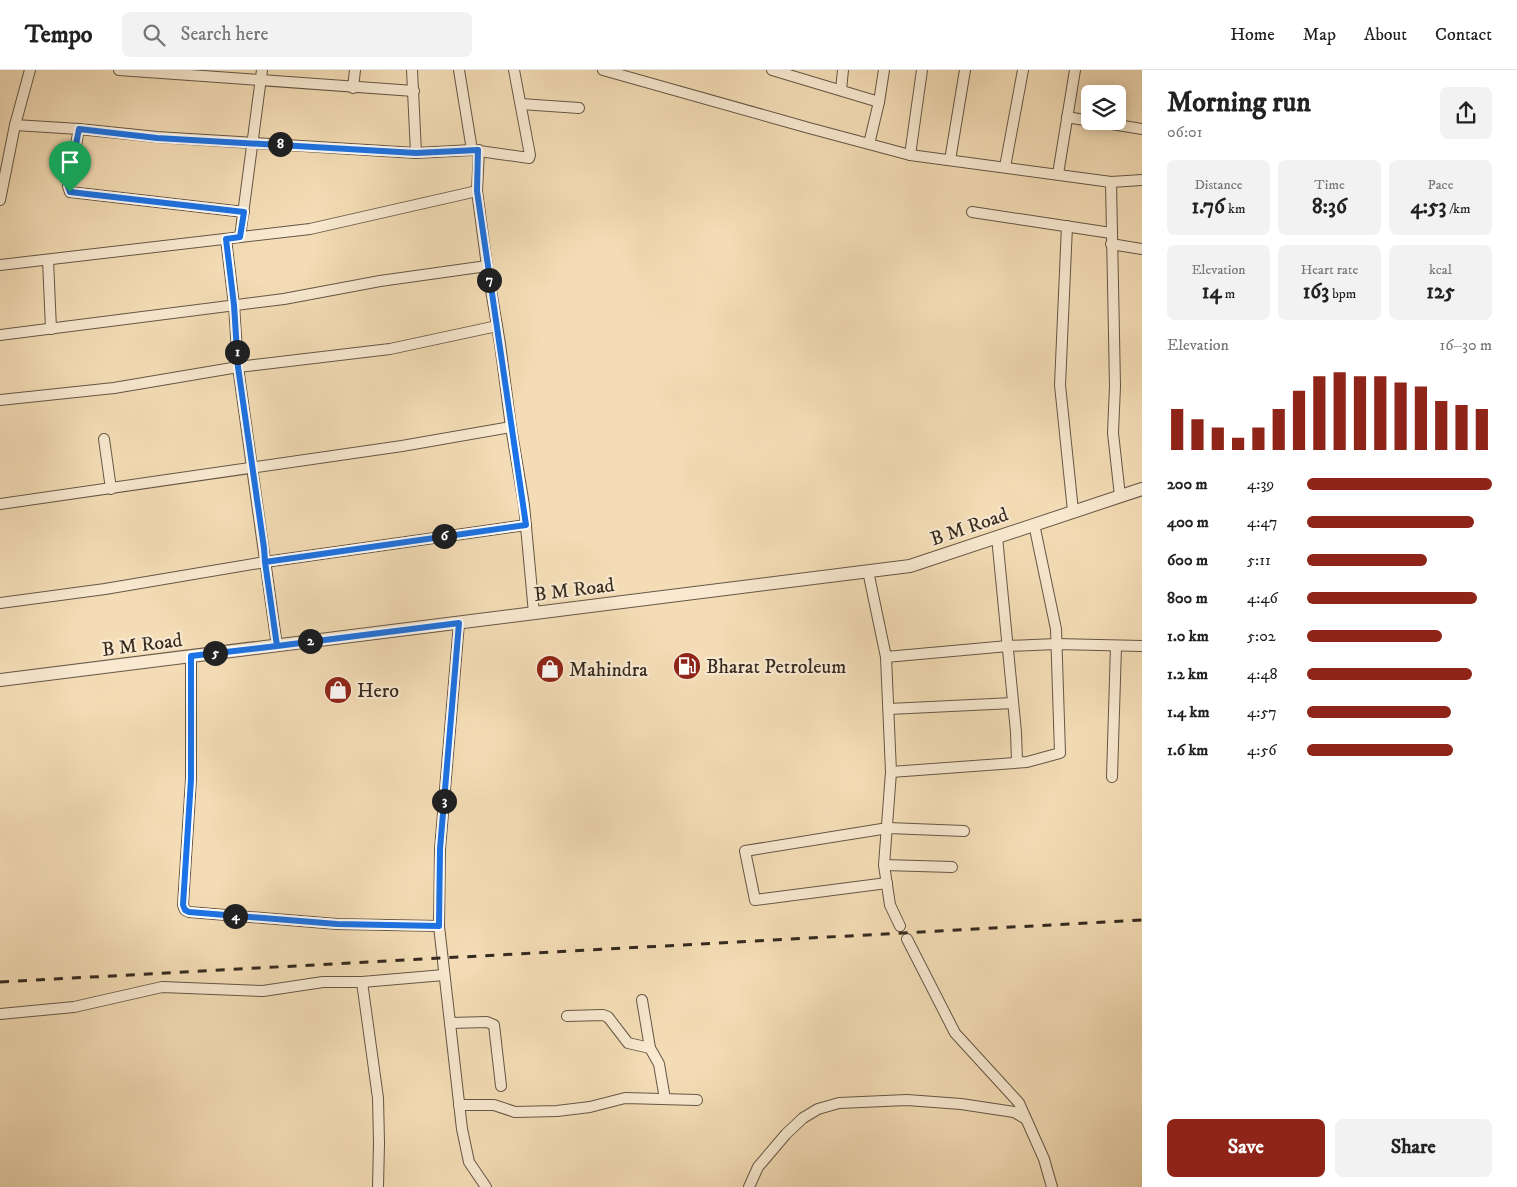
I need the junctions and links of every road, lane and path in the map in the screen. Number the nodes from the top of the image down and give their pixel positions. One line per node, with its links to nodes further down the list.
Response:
1 (30, 70): 28 (street)
2 (119, 70): 16 (street)
3 (262, 70): 19 (street)
4 (355, 70): 20 (street)
5 (412, 70): 22 (street)
6 (459, 70): 34 (street)
7 (514, 70): 24 (street)
8 (603, 70): 17 (street)
9 (772, 70): 21 (street)
10 (843, 70): 21 (street)
11 (884, 70): 23 (street)
12 (922, 70): 36 (street)
13 (965, 70): 37 (street)
14 (1023, 70): 38 (street)
15 (1075, 70): 26 (street)
16 (136, 71): 18 (street)
17 (620, 72): 33 (street)
18 (195, 73): 19 (street)
19 (261, 81): 20 (street); 32 (street)
20 (354, 88): 22 (street)
21 (841, 90): 23 (street)
22 (414, 91): 35 (street)
23 (880, 102): 33 (street)
24 (521, 104): 25 (street); 34 (street)
25 (579, 108)
26 (1067, 117): 27 (street); 39 (street)
27 (1081, 119)
28 (16, 126): 30 (street); 43 (street)
29 (1126, 126): 31 (street)
30 (79, 129): 32 (street); 44 (street)
31 (1142, 129)
32 (254, 144): 35 (street); 44 (street)
33 (870, 144): 36 (street)
34 (475, 150): 35 (street); 42 (street)
35 (416, 153)
36 (910, 155): 37 (street)
37 (950, 160): 38 (street)
38 (1005, 167): 39 (street)
39 (1058, 174): 41 (street)
40 (1142, 180): 41 (street)
41 (1111, 182): 47 (street)
42 (477, 191): 48 (street); 54 (street)
43 (0, 200)
44 (244, 212): 48 (street)
45 (972, 212): 46 (street)
46 (1066, 226): 47 (street); 68 (street)
47 (1111, 233): 50 (street)
48 (240, 237): 49 (street)
49 (226, 239): 52 (street); 55 (street)
50 (1111, 244): 51 (street); 66 (street)
51 (1142, 249)
52 (48, 260): 53 (street); 57 (street)
53 (0, 265)
54 (487, 266): 55 (street); 56 (street)
55 (234, 305): 57 (street); 59 (street)
56 (497, 326): 59 (street); 61 (street)
57 (51, 329): 58 (street)
58 (0, 335)
59 (238, 367): 60 (street); 63 (street)
60 (0, 400)
61 (511, 427): 63 (street); 70 (street)
62 (104, 439): 64 (street)
63 (252, 467): 64 (street); 72 (street)
64 (111, 488): 67 (street)
65 (1142, 490): 66 (street, B M Road)
66 (1120, 496): 68 (street, B M Road)
67 (0, 504)
68 (1074, 511): 69 (street, B M Road)
69 (1034, 524): 71 (street, B M Road); 77 (street)
70 (526, 525): 72 (street); 75 (street)
71 (997, 537): 73 (street, B M Road); 79 (street)
72 (265, 562): 74 (street); 78 (street)
73 (868, 571): 75 (street, B M Road); 83 (street)
74 (0, 603)
75 (534, 613): 76 (street, B M Road)
76 (459, 623): 78 (street, B M Road); 95 (street)
77 (1056, 644): 79 (street); 80 (street); 87 (street)
78 (277, 646): 82 (street, B M Road)
79 (1008, 646): 83 (street); 85 (street)
80 (1116, 646): 81 (street); 89 (street)
81 (1142, 646)
82 (191, 656): 84 (street, B M Road); 95 (street)
83 (886, 657): 86 (street)
84 (0, 680)
85 (1013, 703): 86 (street); 87 (street)
86 (889, 709): 88 (street)
87 (1017, 762): 88 (street)
88 (891, 772): 90 (street)
89 (1112, 777)
90 (888, 828): 91 (street); 92 (street); 94 (street)
91 (964, 831)
92 (884, 865): 93 (street); 94 (street)
93 (952, 867)
94 (887, 883): 96 (street)
95 (439, 926): 98 (street)
96 (900, 926)
97 (907, 940): 109 (street)
98 (444, 975): 99 (street); 103 (street)
99 (362, 982): 101 (street); 110 (street)
100 (642, 1000): 104 (street)
101 (0, 1014)
102 (567, 1016): 104 (street)
103 (450, 1023): 105 (street); 108 (street)
104 (650, 1048): 106 (street)
105 (501, 1086)
106 (665, 1099): 107 (street); 108 (street)
107 (697, 1100)
108 (459, 1105): 111 (street)
109 (1026, 1119): 112 (street); 113 (street)
110 (378, 1187)
111 (486, 1187)
112 (749, 1187)
113 (1052, 1187)

